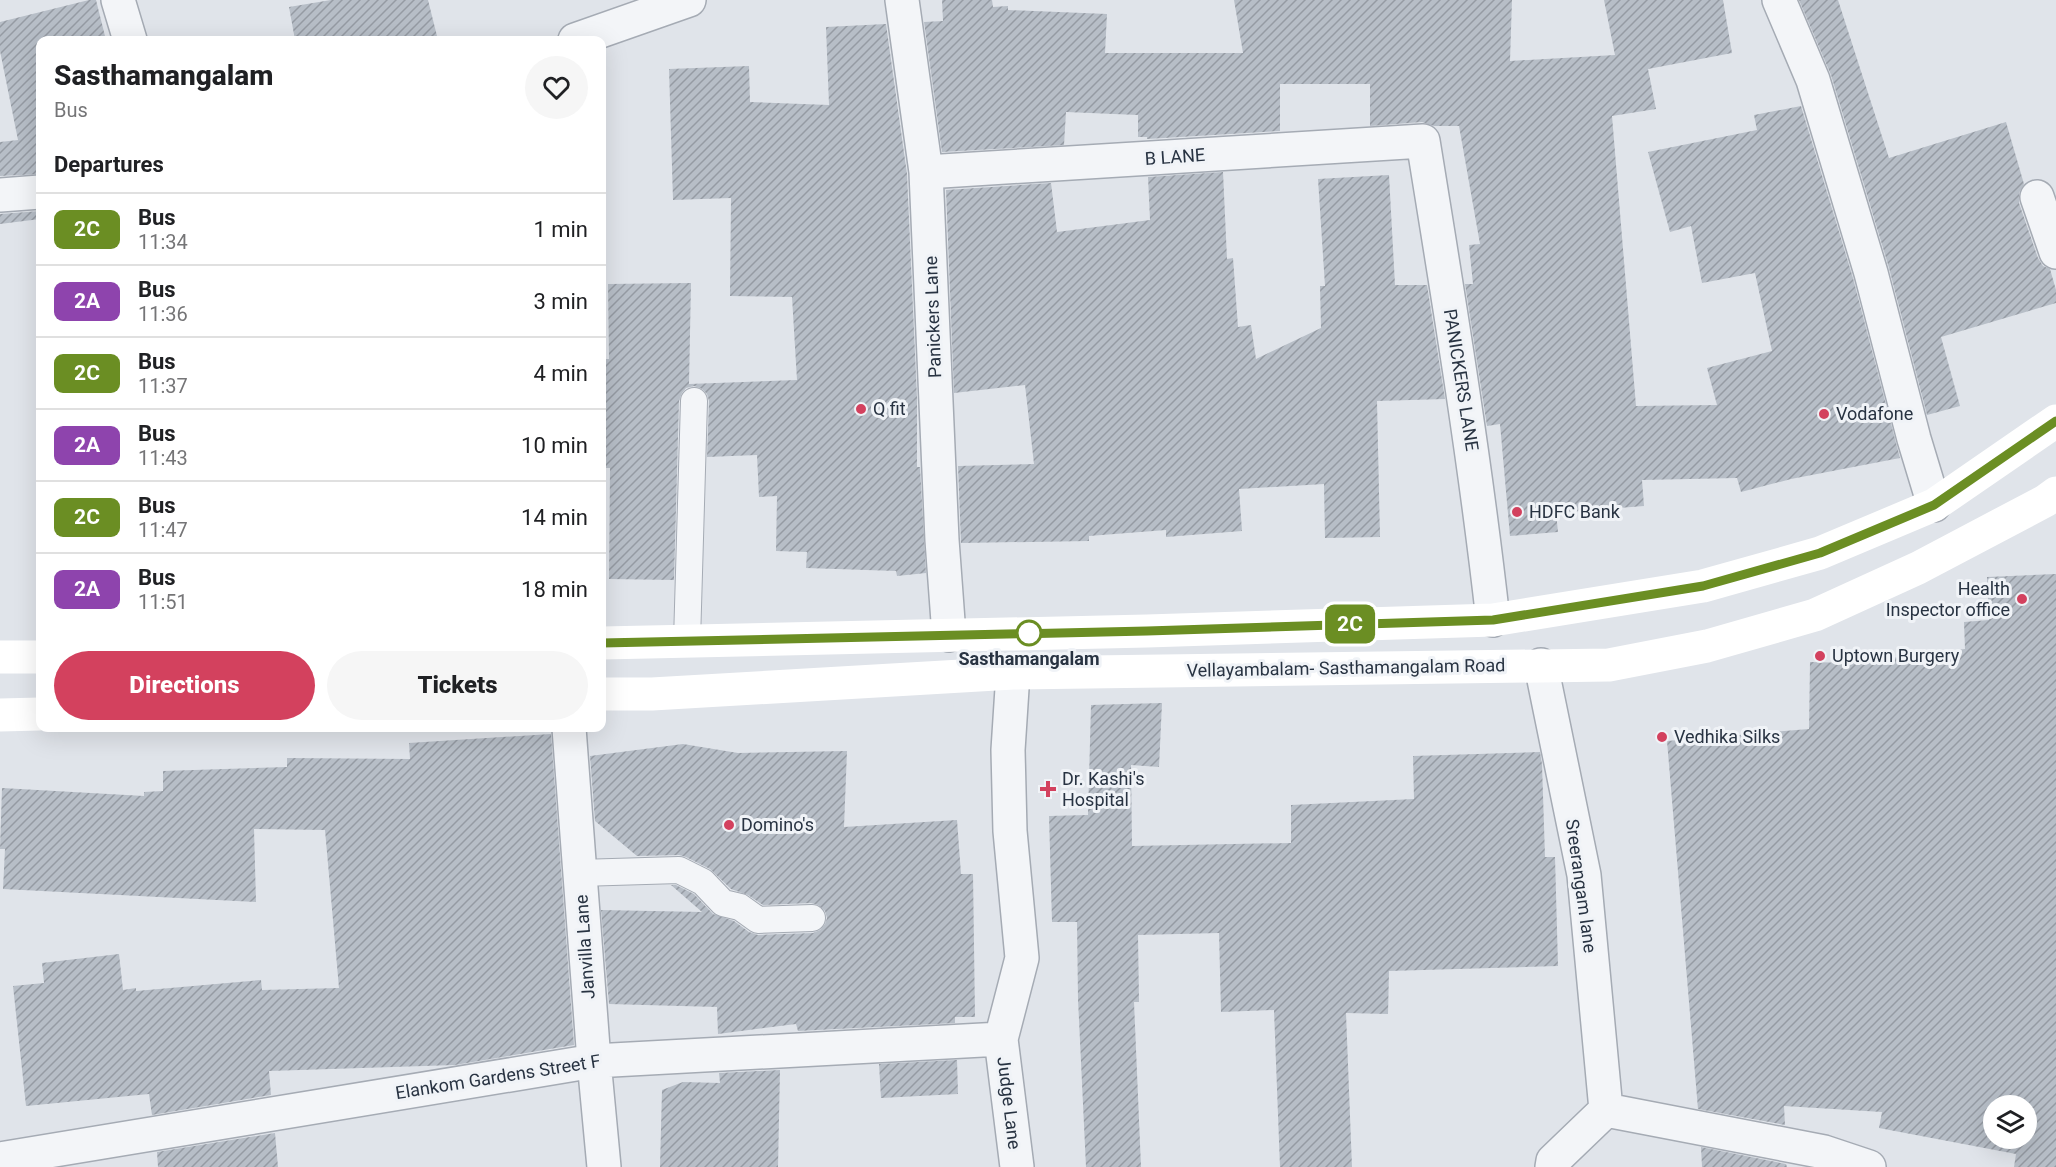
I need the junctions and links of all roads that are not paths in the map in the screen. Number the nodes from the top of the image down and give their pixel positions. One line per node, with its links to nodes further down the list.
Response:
1 (118, 0): 5 (street)
2 (689, 0): 6 (street)
3 (902, 0): 8 (street, Panickers Lane)
4 (1779, 0): 16 (street)
5 (129, 36)
6 (586, 36)
7 (1423, 141): 8 (street, B LANE); 17 (street, PANICKERS LANE)
8 (926, 172): 18 (street, Panickers Lane)
9 (36, 192): 10 (street)
10 (0, 195)
11 (2037, 198): 12 (street)
12 (2056, 252)
13 (694, 401): 19 (lane)
14 (2056, 421): 16 (main road)
15 (2056, 493): 23 (main road, Vellayambalam- Sasthamangalam Road)
16 (1934, 505): 17 (main road)
17 (1493, 620): 18 (main road)
18 (949, 635): 19 (main road)
19 (687, 641): 20 (main road)
20 (606, 643)
21 (0, 657): 22 (main road)
22 (36, 657)
23 (1541, 665): 24 (main road, Vellayambalam- Sasthamangalam Road); 33 (street, Sreerangam lane)
24 (1013, 673): 25 (main road, Vellayambalam- Sasthamangalam Road); 31 (street)
25 (606, 694)
26 (36, 714): 27 (main road)
27 (0, 715)
28 (569, 732): 29 (street, Janvilla Lane)
29 (579, 873): 30 (lane); 32 (street, Janvilla Lane)
30 (812, 918)
31 (1001, 1038): 32 (street, Elankom Gardens Street F); 37 (street, Judge Lane)
32 (594, 1061): 34 (street, Elankom Gardens Street F); 36 (street, Janvilla Lane)
33 (1606, 1110): 38 (street); 39 (street)
34 (115, 1154): 35 (street, Elankom Gardens Street F)
35 (0, 1159)
36 (604, 1167)
37 (1017, 1167)
38 (1552, 1167)
39 (1869, 1167)

